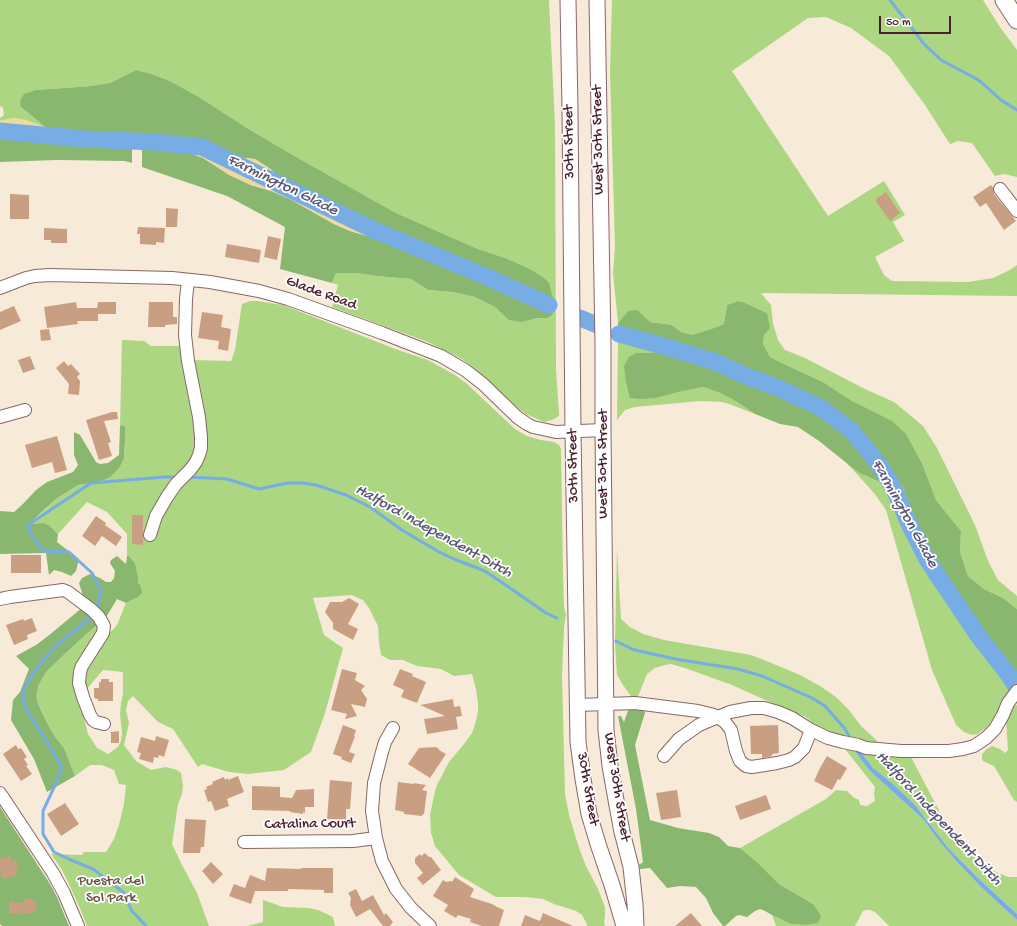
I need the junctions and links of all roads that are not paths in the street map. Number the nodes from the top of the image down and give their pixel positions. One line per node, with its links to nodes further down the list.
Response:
1 (568, 0): 12 (main road, 30th Street)
2 (597, 0): 11 (main road, West 30th Street)
3 (1004, 0): 4 (highway)
4 (1017, 20)
5 (1000, 189): 6 (street)
6 (1017, 211)
7 (188, 280): 8 (street, Glade Road); 12 (street, Glade Road); 13 (street)
8 (0, 288)
9 (25, 410): 10 (street)
10 (0, 416)
11 (603, 430): 12 (street, Glade Road); 16 (main road, West 30th Street)
12 (573, 432): 17 (main road, 30th Street)
13 (150, 535)
14 (0, 599): 19 (street)
15 (1017, 691): 21 (street)
16 (606, 704): 17 (street); 18 (street); 29 (main road, West 30th Street)
17 (577, 705): 28 (main road, 30th Street)
18 (718, 717): 21 (street); 21 (street); 22 (street)
19 (104, 724)
20 (393, 728): 24 (street)
21 (811, 730)
22 (664, 756)
23 (0, 793): 26 (street)
24 (376, 838): 25 (street, Catalina Court); 27 (street)
25 (244, 842)
26 (78, 926)
27 (430, 926)
28 (624, 926)
29 (636, 926)

